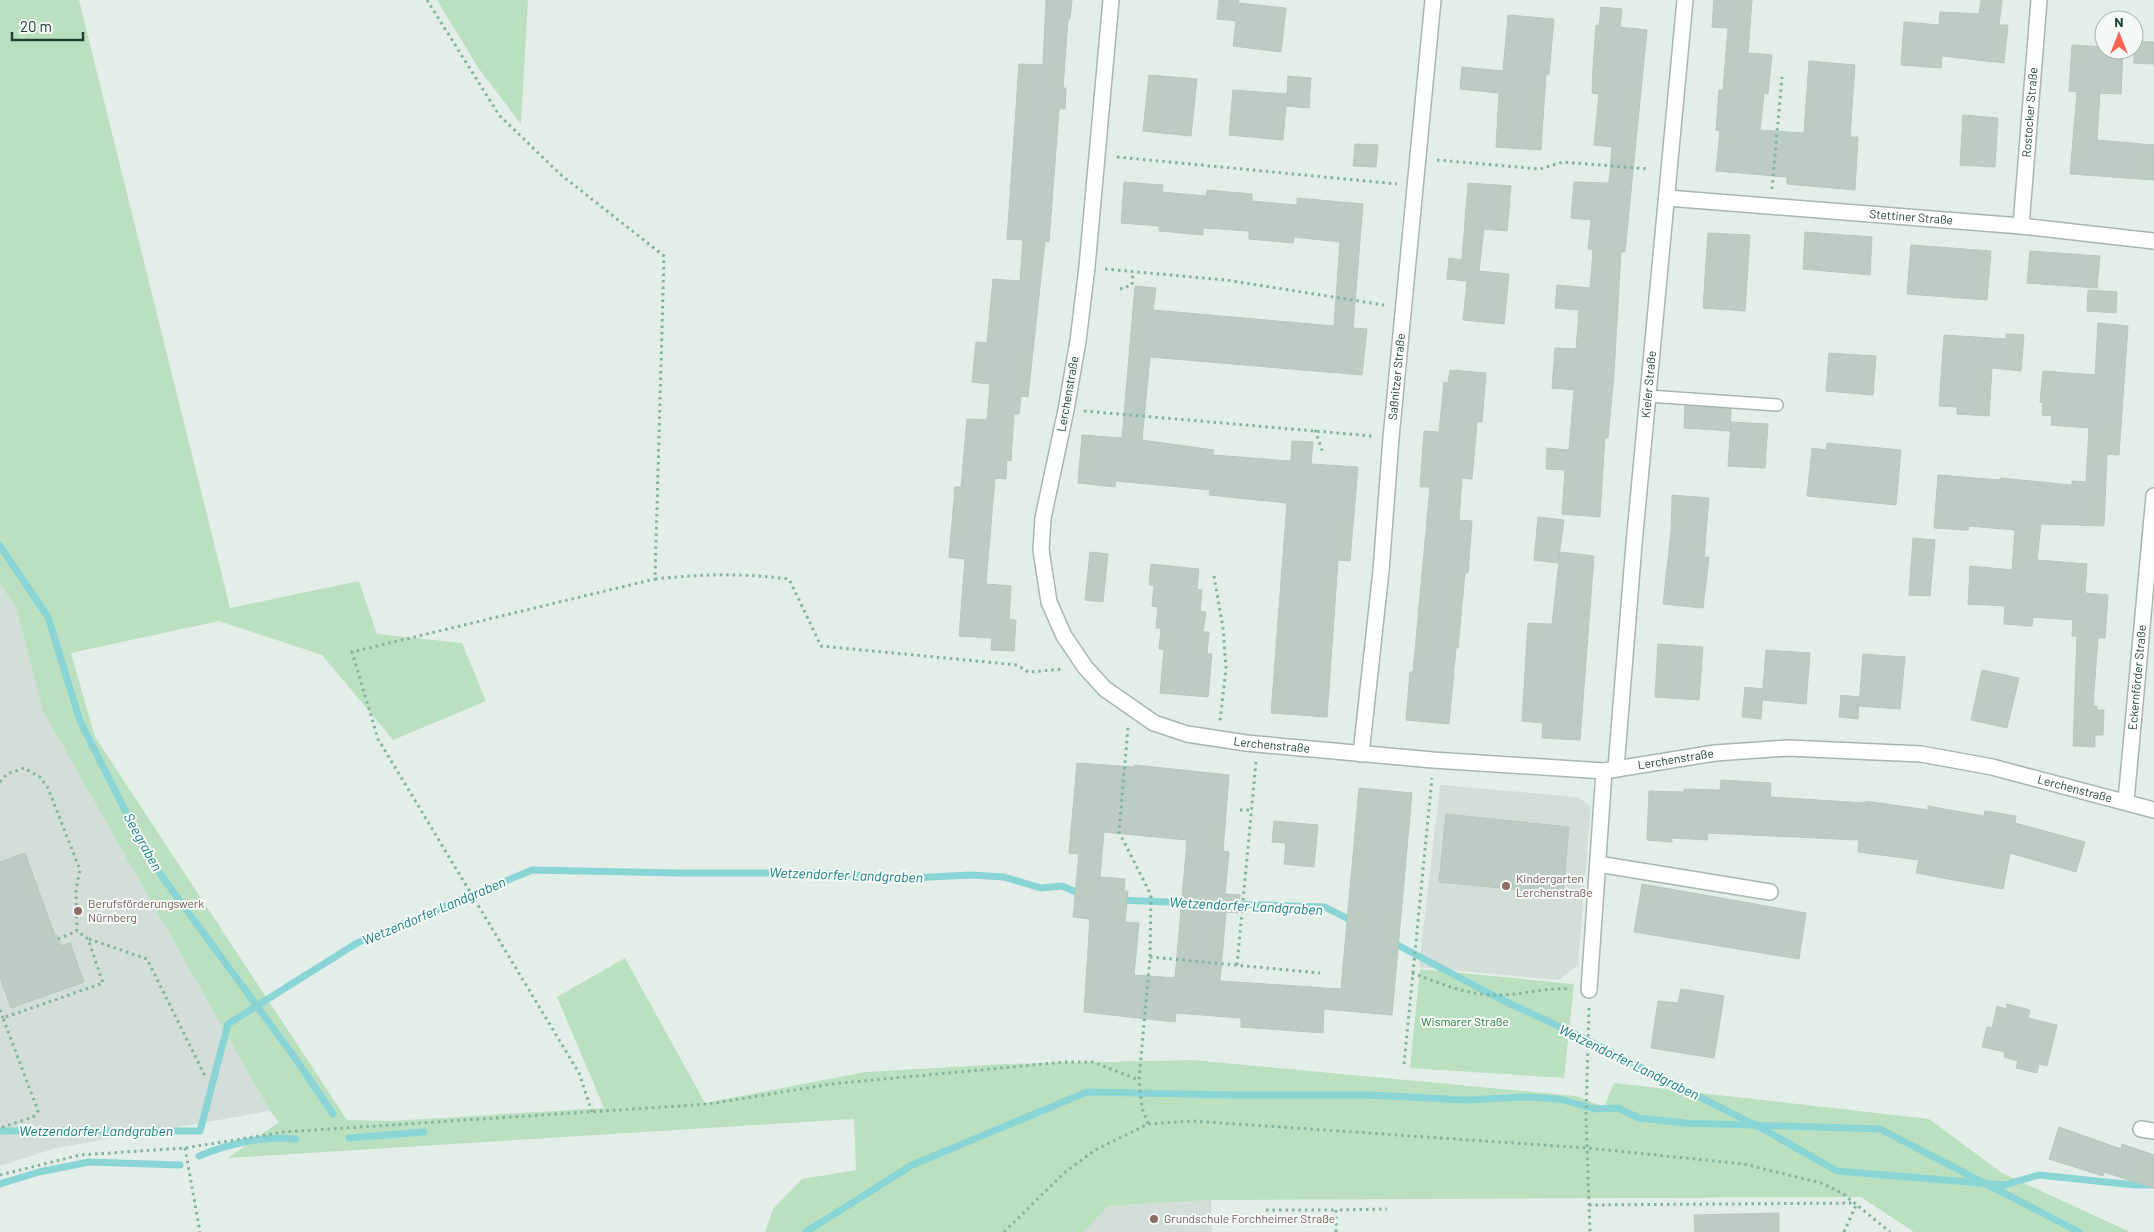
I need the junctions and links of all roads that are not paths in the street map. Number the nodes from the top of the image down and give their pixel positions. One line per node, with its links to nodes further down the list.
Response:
1 (1111, 0): 11 (street, Lerchenstraße)
2 (1433, 0): 11 (street, Saßnitzer Straße)
3 (1685, 0): 5 (street, Kieler Straße)
4 (2039, 0): 6 (street, Rostocker Straße)
5 (1667, 198): 6 (street, Stettiner Straße); 8 (street, Kieler Straße)
6 (2021, 226): 7 (street, Stettiner Straße)
7 (2154, 241)
8 (1648, 396): 9 (lane); 12 (street, Kieler Straße)
9 (1777, 406)
10 (2154, 496): 13 (street, Eckernförder Straße)
11 (1361, 754): 12 (street, Lerchenstraße)
12 (1610, 769): 13 (street, Lerchenstraße); 15 (street)
13 (2126, 801): 14 (street, Lerchenstraße)
14 (2154, 810)
15 (1598, 864): 16 (street); 17 (street)
16 (1770, 892)
17 (1589, 990)

